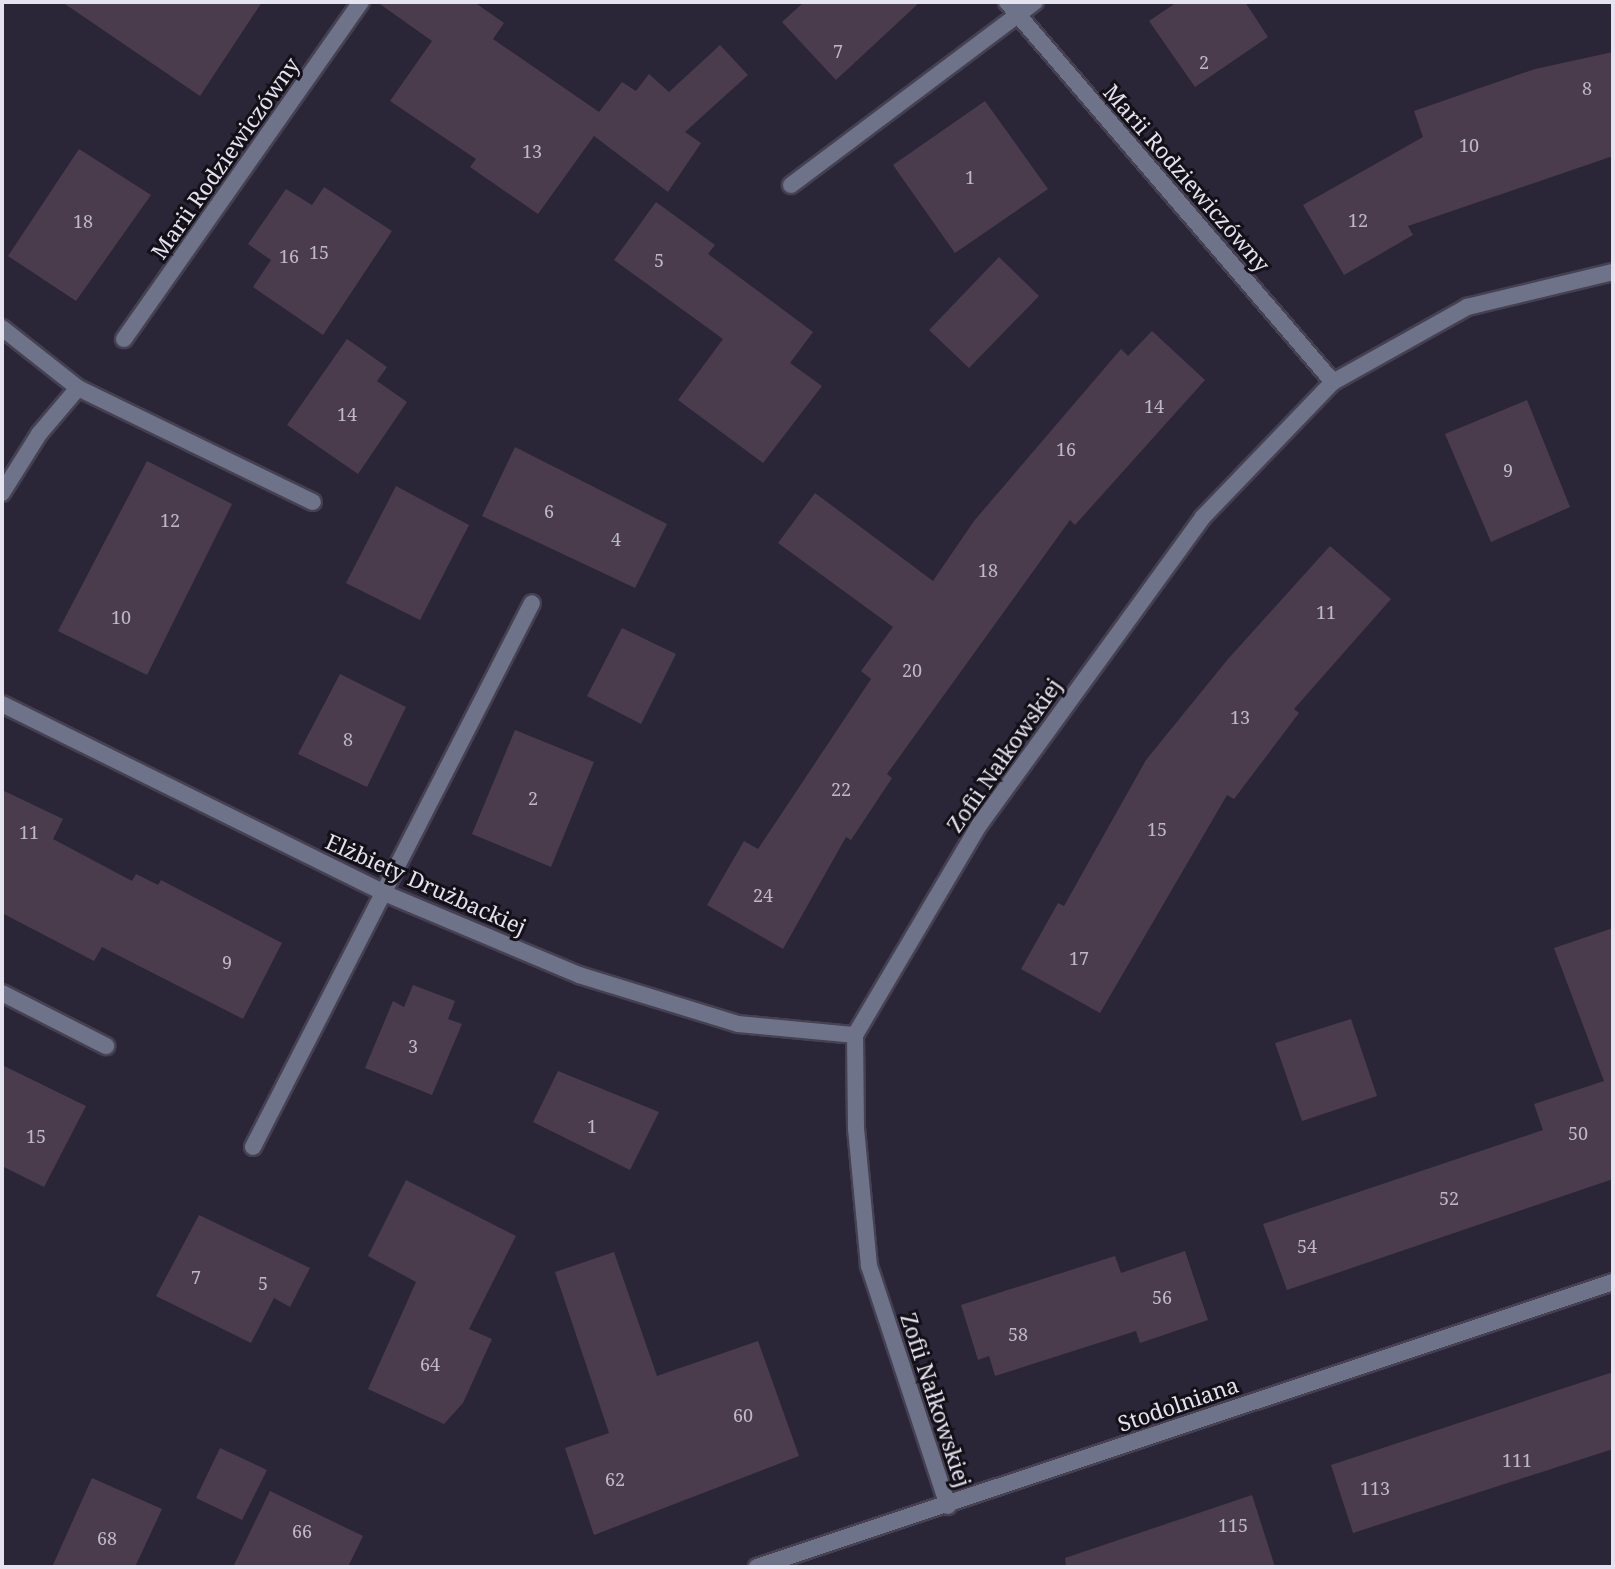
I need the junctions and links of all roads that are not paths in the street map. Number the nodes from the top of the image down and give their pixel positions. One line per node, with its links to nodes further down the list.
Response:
1 (361, 2): 7 (street, Marii Rodziewiczówny)
2 (1035, 2): 3 (street)
3 (1012, 8): 4 (street); 8 (street, Marii Rodziewiczówny)
4 (791, 185)
5 (1613, 272): 8 (street, Zofii Nałkowskiej)
6 (2, 328): 9 (street)
7 (124, 339)
8 (1333, 382): 16 (street, Zofii Nałkowskiej)
9 (78, 388): 10 (street); 11 (street)
10 (2, 493)
11 (313, 502)
12 (532, 603): 14 (street)
13 (2, 704): 14 (street, Elżbiety Drużbackiej)
14 (384, 893): 16 (street, Elżbiety Drużbackiej); 18 (street)
15 (2, 993): 17 (street)
16 (855, 1035): 20 (street, Zofii Nałkowskiej)
17 (106, 1046)
18 (253, 1147)
19 (1613, 1282): 20 (street, Stodolniana)
20 (948, 1506): 21 (street, Stodolniana)
21 (757, 1567)

